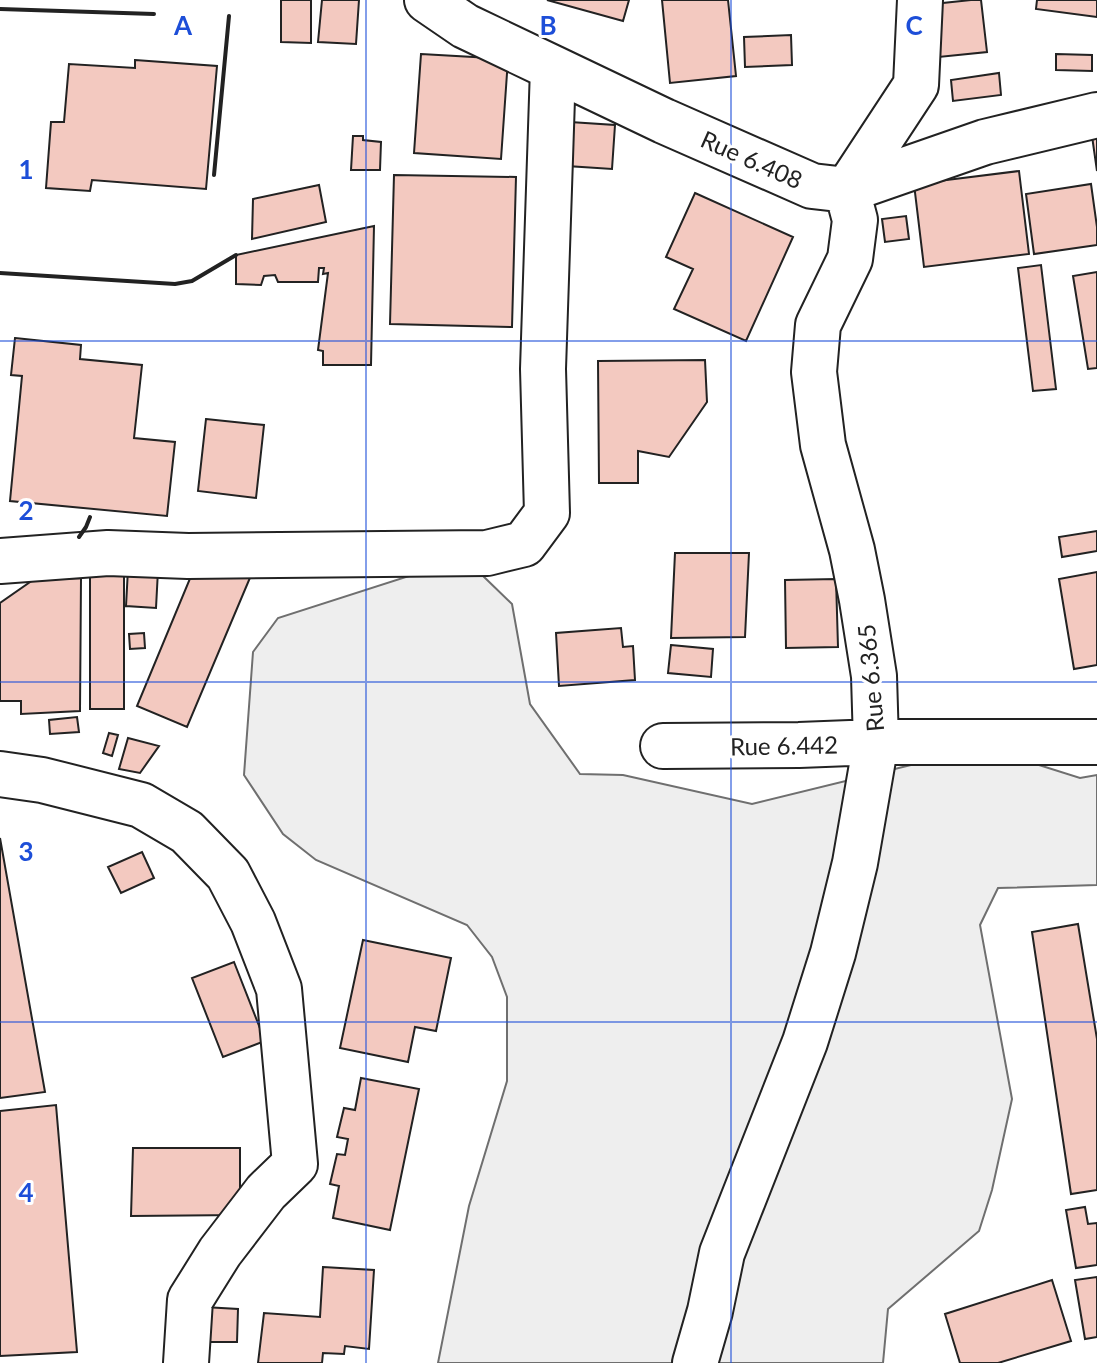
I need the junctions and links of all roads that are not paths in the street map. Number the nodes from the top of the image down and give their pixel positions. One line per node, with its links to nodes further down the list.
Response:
1 (427, 0): 3 (street, Rue 6.408)
2 (920, 0): 5 (street)
3 (553, 68): 5 (street, Rue 6.408); 6 (street)
4 (1097, 115): 5 (street, Rue 6.408)
5 (847, 190): 7 (street, Rue 6.365)
6 (0, 561)
7 (876, 742): 8 (street, Rue 6.442); 9 (street, Rue 6.442); 12 (street, Rue 6.365)
8 (1097, 742)
9 (663, 746)
10 (0, 774): 11 (street)
11 (186, 1363)
12 (695, 1363)

